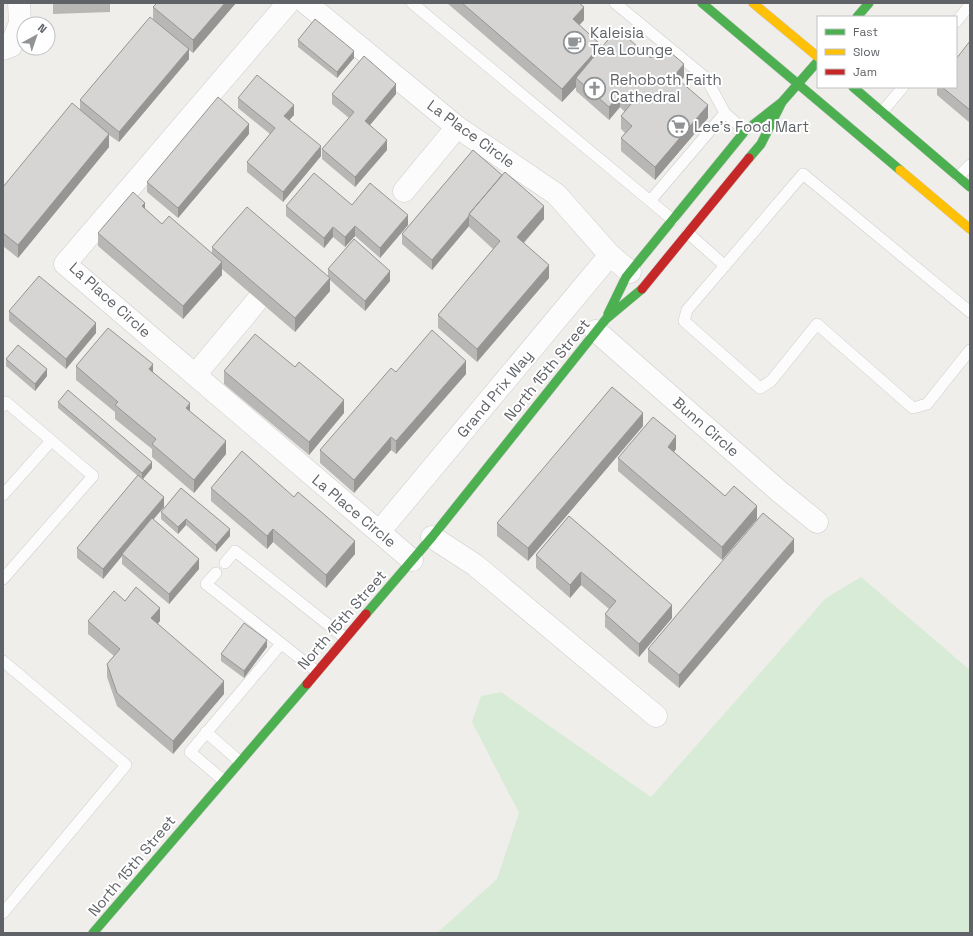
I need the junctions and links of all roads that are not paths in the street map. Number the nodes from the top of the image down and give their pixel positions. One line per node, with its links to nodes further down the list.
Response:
1 (18, 3): 12 (street)
2 (288, 3): 38 (street, La Place Circle)
3 (306, 3): 21 (street, La Place Circle)
4 (412, 3): 27 (lane)
5 (702, 3): 15 (street)
6 (753, 3): 13 (street)
7 (869, 3): 10 (street)
8 (619, 4): 20 (lane)
9 (970, 6): 11 (lane)
10 (858, 16)
11 (957, 21)
12 (3, 49)
13 (817, 57)
14 (817, 62): 15 (street, North 15th Street)
15 (799, 84): 18 (street, North 15th Street); 29 (street)
16 (854, 88): 19 (street)
17 (902, 88): 19 (lane)
18 (782, 102): 22 (street, North 15th Street); 30 (street, North 15th Street)
19 (882, 112): 24 (street)
20 (725, 113): 22 (lane); 27 (lane)
21 (457, 128): 26 (street); 31 (street, La Place Circle)
22 (745, 131): 28 (street, North 15th Street)
23 (970, 166): 24 (lane)
24 (958, 176): 25 (street)
25 (970, 187)
26 (404, 191)
27 (650, 201): 28 (lane)
28 (673, 220): 33 (street, North 15th Street)
29 (970, 229)
30 (688, 233): 32 (lane); 36 (street, North 15th Street)
31 (610, 255): 33 (street, La Place Circle); 43 (street, Grand Prix Way)
32 (725, 266): 35 (lane); 37 (lane)
33 (630, 272): 36 (street, North 15th Street)
34 (256, 302): 38 (street)
35 (970, 312)
36 (601, 325): 42 (street, Bunn Circle); 44 (street, North 15th Street)
37 (970, 350)
38 (195, 375): 43 (street, La Place Circle)
39 (3, 406): 40 (lane)
40 (51, 441): 41 (lane); 48 (lane)
41 (3, 495)
42 (817, 522)
43 (379, 532): 45 (street, La Place Circle)
44 (432, 537): 45 (street, North 15th Street); 53 (street)
45 (412, 560): 49 (street, North 15th Street)
46 (225, 563): 49 (lane)
47 (216, 573): 50 (lane)
48 (3, 578)
49 (345, 638): 52 (street, North 15th Street)
50 (281, 644): 52 (lane); 54 (lane)
51 (3, 661): 57 (lane)
52 (316, 672): 55 (street, North 15th Street)
53 (656, 716)
54 (206, 732): 55 (lane); 56 (lane)
55 (239, 761): 56 (street, North 15th Street)
56 (222, 780): 58 (street, North 15th Street)
57 (3, 913)
58 (93, 933)

